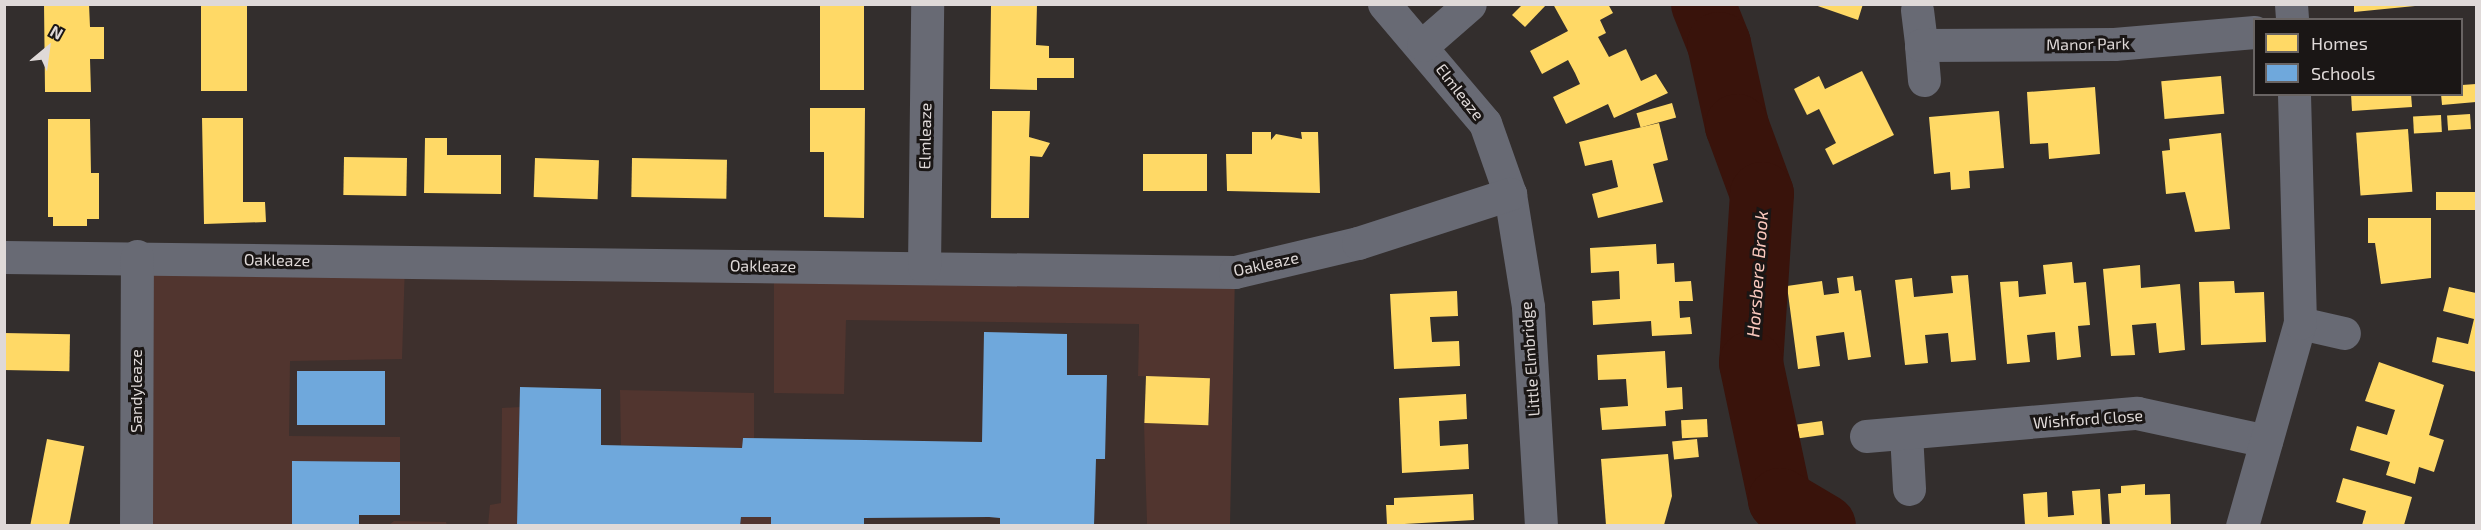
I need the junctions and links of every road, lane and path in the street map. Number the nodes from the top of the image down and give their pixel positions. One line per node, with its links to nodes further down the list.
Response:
1 (927, 4): 13 (street, Elmleaze)
2 (1384, 4): 6 (street, Elmleaze)
3 (1470, 4): 6 (street)
4 (1917, 10): 7 (street)
5 (2253, 32): 7 (street, Manor Park)
6 (1423, 45): 10 (street, Elmleaze)
7 (1921, 45): 8 (street)
8 (1924, 80)
9 (2294, 96): 14 (street)
10 (1510, 194): 13 (street, Oakleaze); 21 (street, Little Elmbridge)
11 (137, 256): 12 (street, Oakleaze); 13 (street, Oakleaze); 20 (street, Sandyleaze)
12 (4, 257)
13 (924, 267)
14 (2300, 323): 15 (street); 18 (street)
15 (2344, 333)
16 (1906, 434): 17 (street, Wishford Close); 18 (street, Wishford Close); 19 (street)
17 (1866, 436)
18 (2266, 441): 22 (street)
19 (1909, 489)
20 (136, 525)
21 (1541, 525)
22 (2242, 525)

